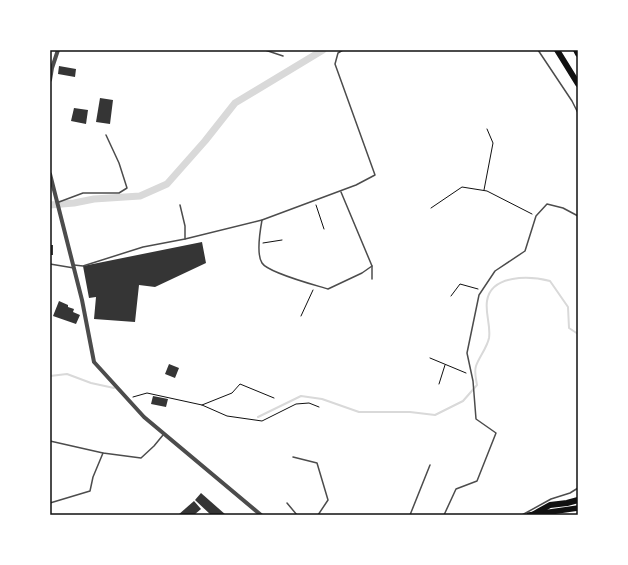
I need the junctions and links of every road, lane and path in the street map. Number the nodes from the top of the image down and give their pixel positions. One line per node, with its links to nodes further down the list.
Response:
1 (58, 50): 9 (street)
2 (265, 50): 8 (lane)
3 (343, 50): 16 (lane)
4 (538, 50): 11 (lane)
5 (557, 50): 10 (highway)
6 (576, 50): 7 (highway)
7 (578, 54)
8 (283, 56)
9 (50, 80)
10 (578, 84)
11 (578, 113)
12 (487, 129): 15 (path)
13 (106, 135): 18 (lane)
14 (50, 174): 18 (street)
15 (484, 190): 20 (path); 21 (path)
16 (341, 191): 17 (lane); 30 (lane)
17 (315, 201): 23 (lane); 24 (path)
18 (57, 203): 29 (street)
19 (180, 205): 25 (lane)
20 (431, 208)
21 (536, 216): 22 (lane); 33 (lane)
22 (578, 216)
23 (262, 220): 25 (lane); 27 (lane)
24 (324, 230)
25 (185, 239): 29 (lane)
26 (282, 240): 27 (path)
27 (259, 244): 32 (lane)
28 (50, 264): 29 (lane)
29 (73, 266): 40 (street)
30 (372, 266): 31 (lane); 32 (lane)
31 (372, 279)
32 (315, 285): 35 (path)
33 (482, 290): 34 (path); 38 (lane)
34 (451, 296)
35 (301, 316)
36 (430, 358): 37 (path)
37 (445, 364): 38 (path); 39 (path)
38 (472, 376): 59 (lane)
39 (440, 384)
40 (127, 398): 42 (path); 44 (street)
41 (274, 398): 42 (path)
42 (202, 405): 43 (path)
43 (319, 407)
44 (164, 434): 46 (lane); 55 (street)
45 (50, 441): 46 (lane)
46 (103, 452): 52 (lane)
47 (293, 457): 57 (lane)
48 (430, 465): 58 (lane)
49 (578, 488): 60 (lane)
50 (578, 500): 54 (highway)
51 (287, 502): 56 (lane)
52 (50, 503)
53 (578, 508): 54 (main road)
54 (532, 514)
55 (261, 515)
56 (297, 515)
57 (318, 515)
58 (410, 515)
59 (444, 515)
60 (522, 515)

